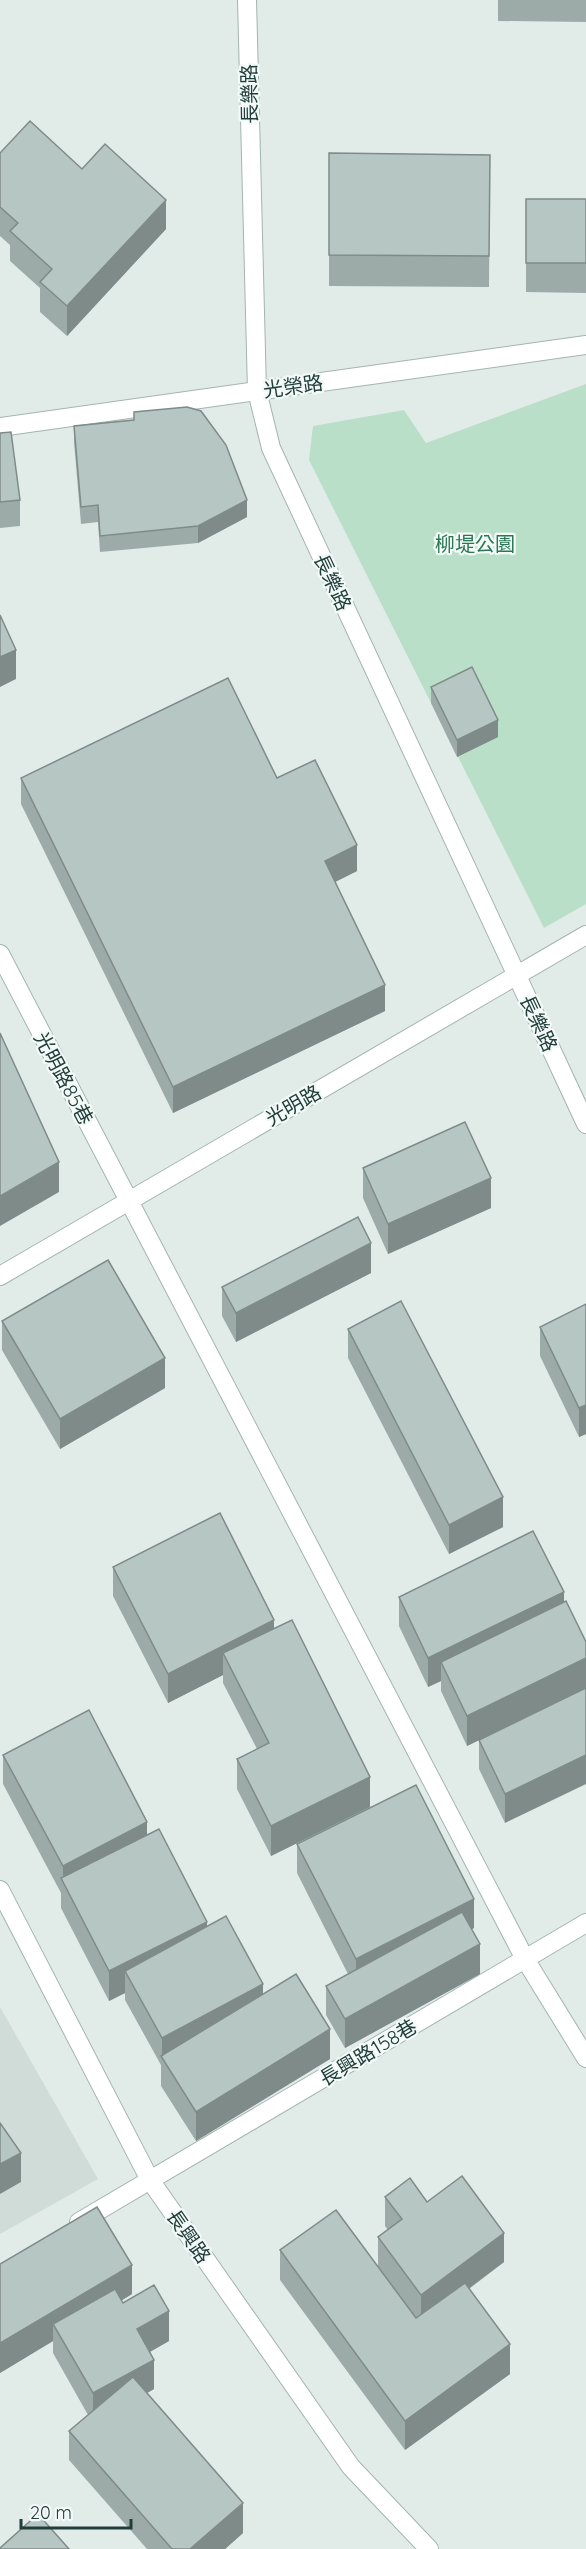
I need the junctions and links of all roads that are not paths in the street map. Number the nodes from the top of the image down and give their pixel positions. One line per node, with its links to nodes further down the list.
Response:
1 (247, 0): 3 (street, 長樂路)
2 (586, 345): 3 (street, 光榮路)
3 (256, 391): 4 (street, 光榮路); 7 (street, 長樂路)
4 (0, 427)
5 (586, 934): 7 (street, 光明路)
6 (0, 954): 9 (street, 光明路85巷)
7 (516, 975): 8 (street, 長樂路); 9 (street, 光明路)
8 (586, 1124)
9 (129, 1201): 10 (street, 光明路); 13 (street, 光明路85巷)
10 (0, 1276)
11 (0, 1890): 15 (street, 長興路)
12 (586, 1923): 13 (street, 長興路158巷)
13 (525, 1959): 14 (street, 光明路85巷); 15 (street, 長興路158巷)
14 (586, 2058)
15 (150, 2180): 16 (street, 長興路158巷); 17 (street, 長興路)
16 (60, 2234)
17 (429, 2549)

